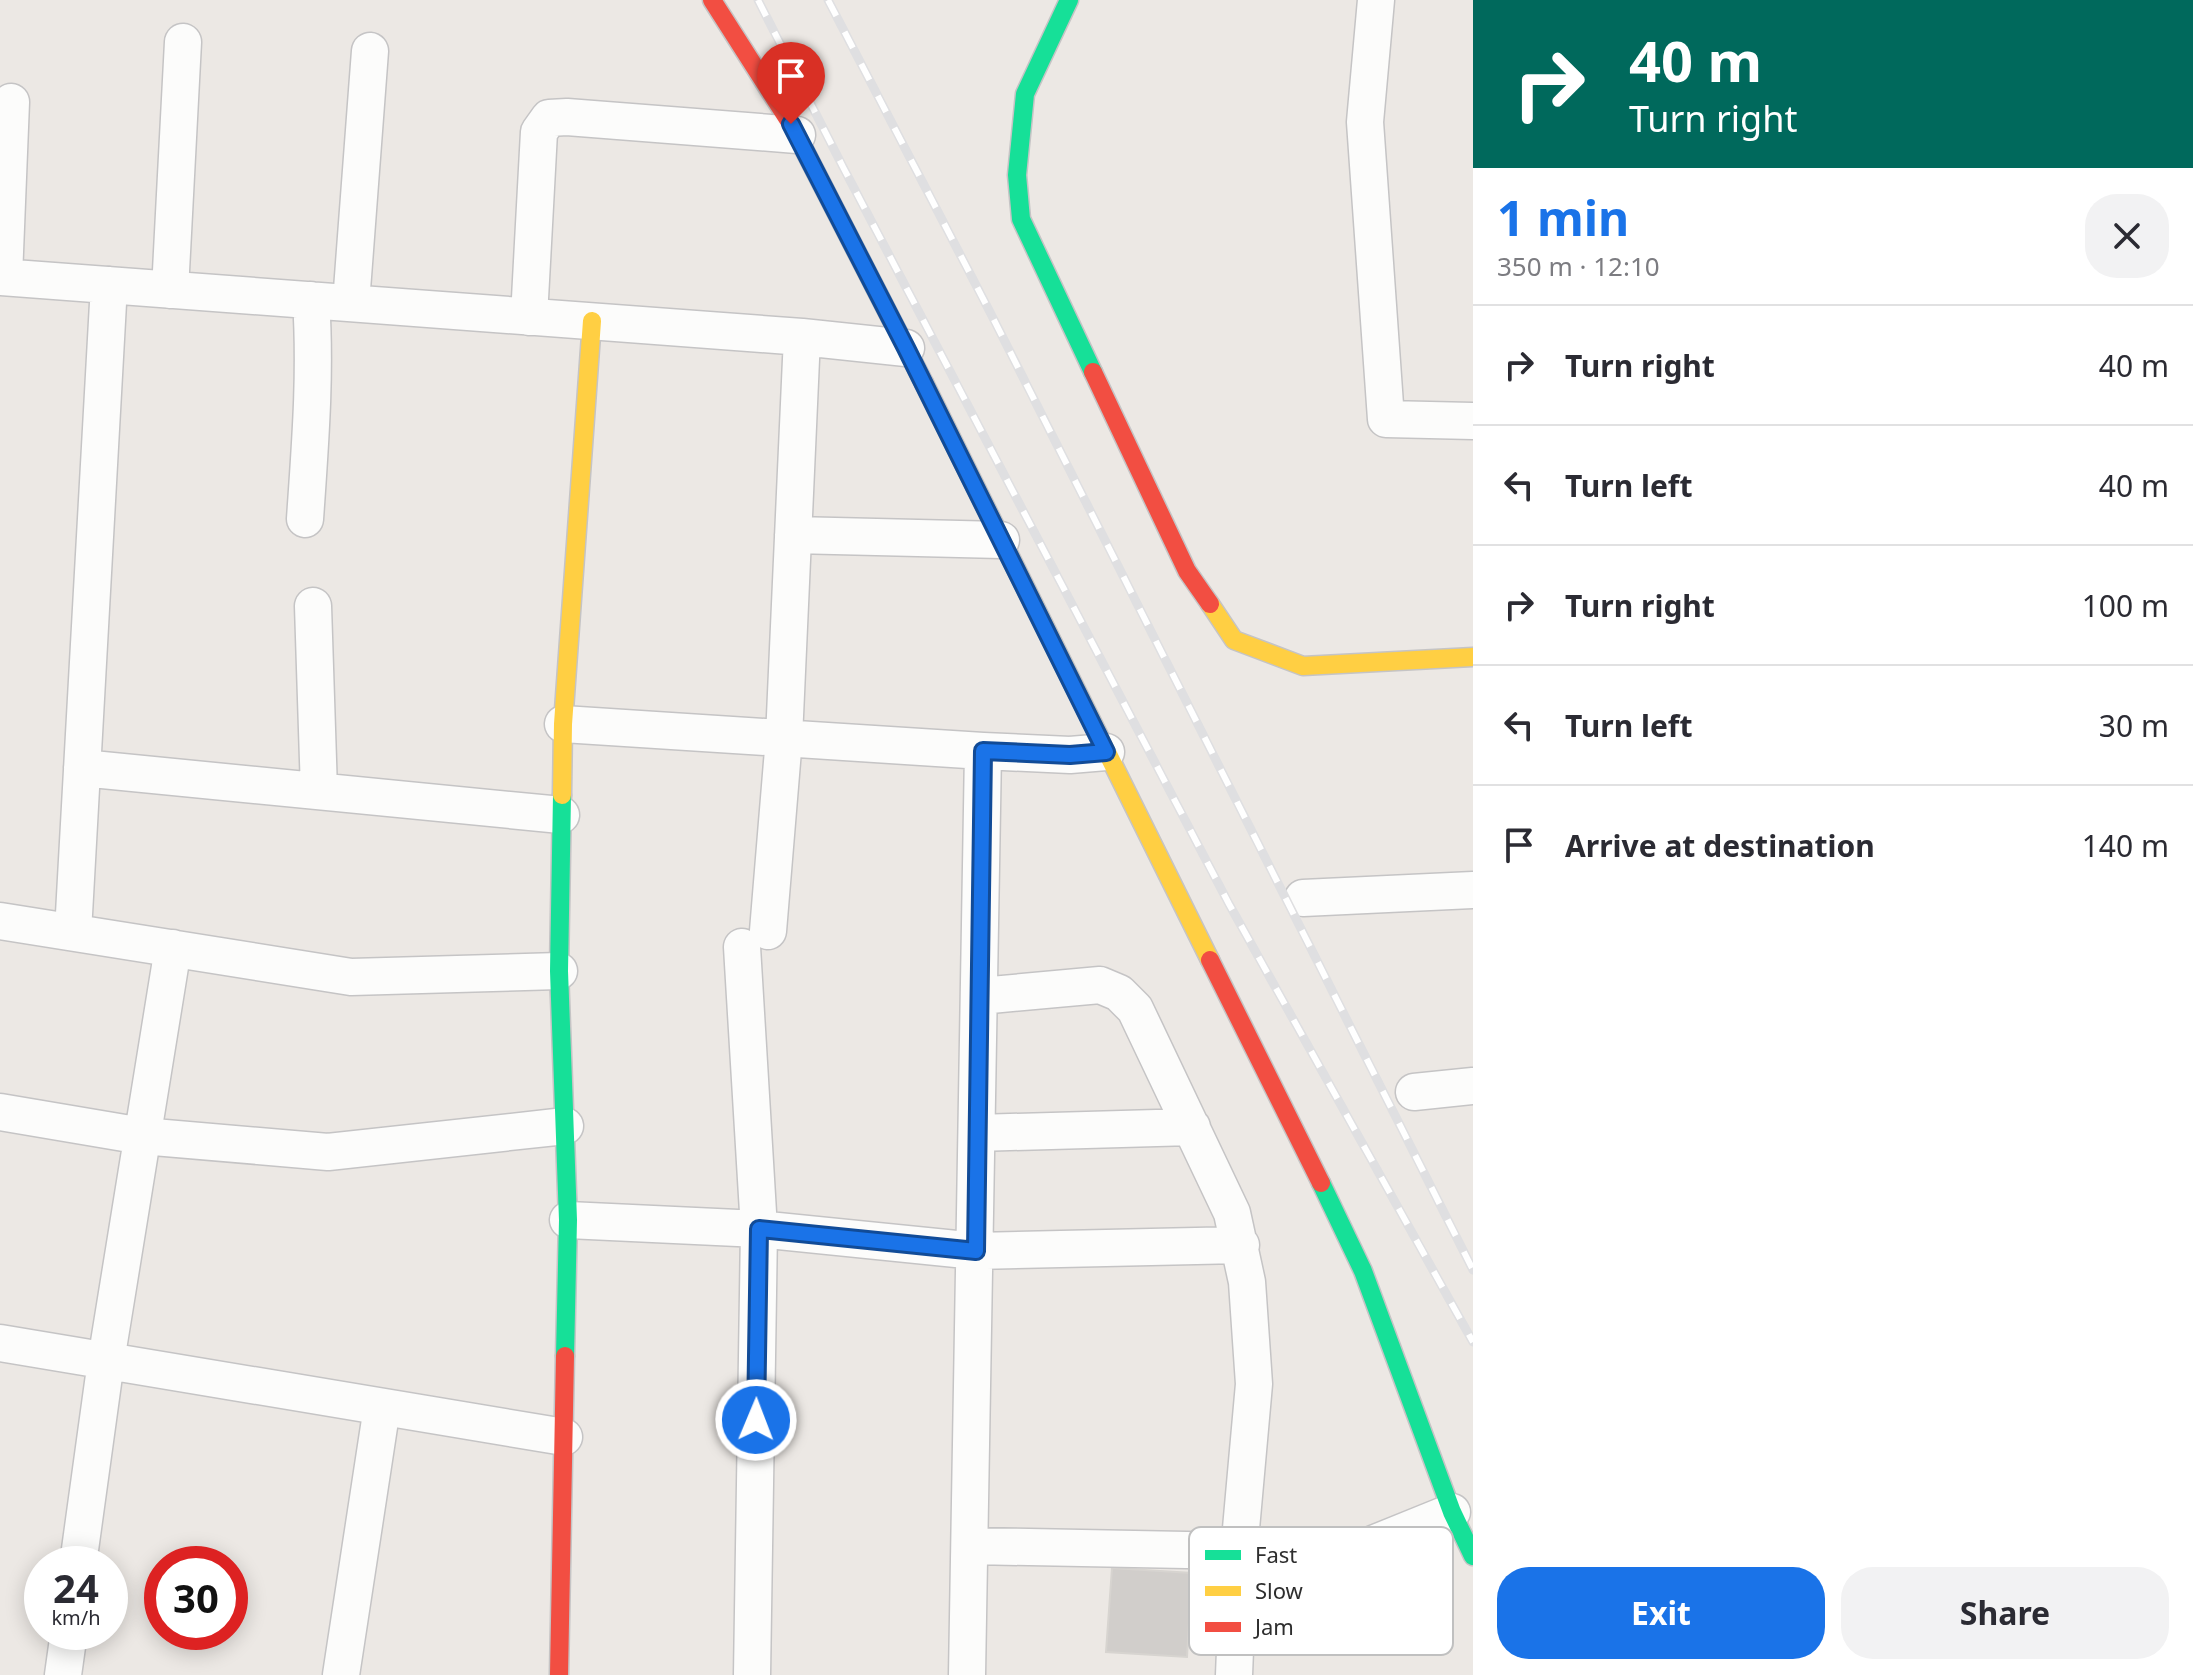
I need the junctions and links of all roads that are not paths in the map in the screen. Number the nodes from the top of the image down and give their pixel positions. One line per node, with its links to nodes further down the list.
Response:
1 (712, 0): 7 (street)
2 (1069, 0): 22 (street)
3 (1376, 0): 17 (street)
4 (183, 42): 10 (street)
5 (370, 51): 12 (street)
6 (11, 102): 8 (street)
7 (797, 135): 13 (street); 16 (street)
8 (2, 277): 9 (street)
9 (109, 285): 10 (street); 27 (street)
10 (170, 290): 11 (street)
11 (311, 300): 12 (street); 18 (street)
12 (351, 303): 13 (street)
13 (529, 317): 14 (street)
14 (592, 321): 15 (street); 23 (street)
15 (802, 337): 16 (street); 19 (street)
16 (906, 348): 20 (street)
17 (1473, 421)
18 (305, 519)
19 (793, 535): 20 (street); 24 (street)
20 (1001, 540): 26 (street)
21 (313, 606): 28 (street)
22 (1473, 657)
23 (563, 724): 24 (street); 29 (street)
24 (784, 738): 25 (street); 45 (street)
25 (983, 751): 26 (street); 36 (street)
26 (1106, 752): 52 (street)
27 (82, 768): 28 (street); 33 (street)
28 (319, 791): 29 (street)
29 (561, 815): 35 (street)
30 (1473, 890): 31 (street)
31 (1303, 898)
32 (0, 921): 33 (street)
33 (73, 932): 34 (street)
34 (173, 948): 35 (street); 43 (street)
35 (559, 971): 40 (street)
36 (980, 996): 41 (street); 42 (street)
37 (1473, 1086): 38 (street)
38 (1414, 1092)
39 (0, 1112): 43 (street)
40 (565, 1126): 43 (street); 44 (street)
41 (1192, 1127): 42 (street); 46 (street)
42 (977, 1133): 47 (street)
43 (142, 1136): 49 (street)
44 (568, 1220): 45 (street); 51 (street)
45 (759, 1229): 47 (street); 64 (street)
46 (1241, 1245): 47 (street); 53 (street)
47 (976, 1251): 56 (street)
48 (0, 1343): 49 (street)
49 (106, 1361): 50 (street); 55 (street)
50 (382, 1407): 51 (street); 62 (street)
51 (564, 1437): 63 (street)
52 (1457, 1508): 54 (street); 58 (street)
53 (1241, 1527)
54 (1412, 1527)
55 (80, 1546)
56 (971, 1546): 57 (street); 65 (street)
57 (1189, 1550)
58 (1473, 1556)
59 (66, 1650): 61 (street)
60 (1235, 1655): 66 (street)
61 (63, 1675)
62 (341, 1675)
63 (559, 1675)
64 (752, 1675)
65 (967, 1675)
66 (1234, 1675)

